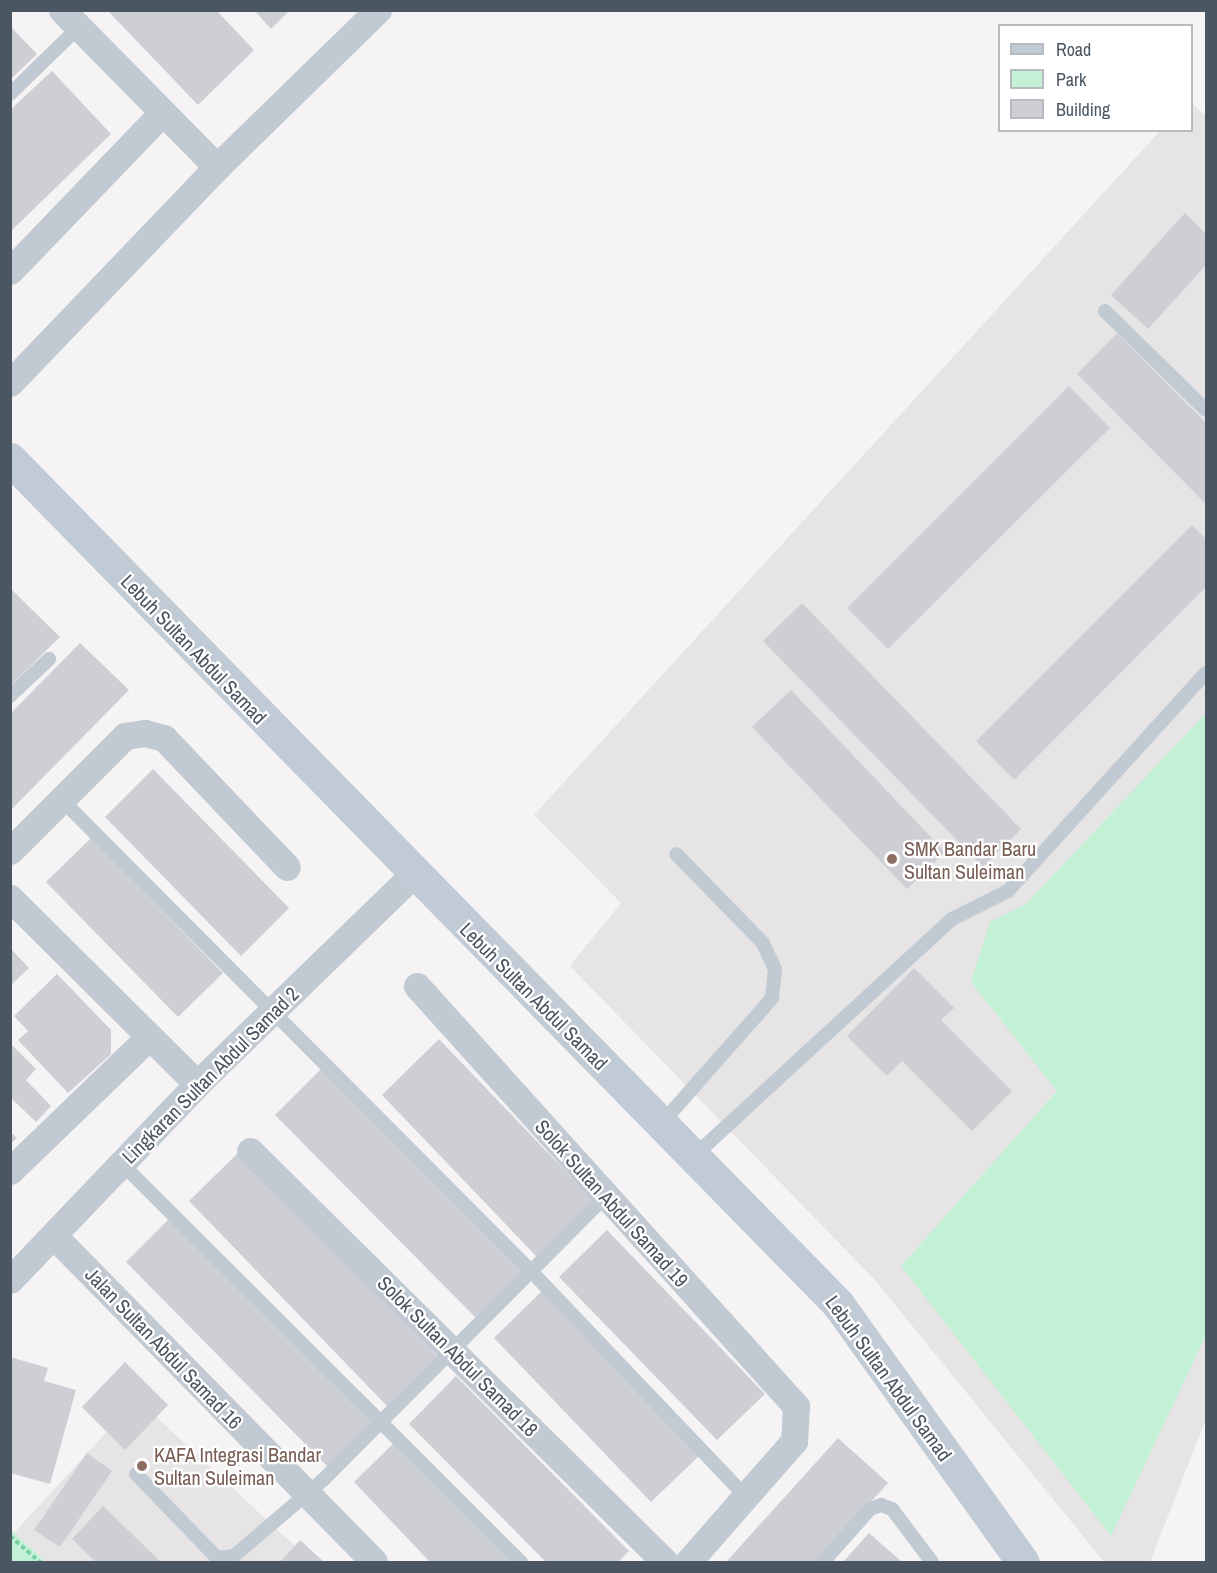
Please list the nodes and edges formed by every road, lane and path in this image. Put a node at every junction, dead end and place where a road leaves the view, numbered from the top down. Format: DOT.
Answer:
graph roads {
  1 [pos="378,10"];
  2 [pos="71,19"];
  3 [pos="10,94"];
  4 [pos="161,114"];
  5 [pos="217,167"];
  6 [pos="10,271"];
  7 [pos="1105,311"];
  8 [pos="10,383"];
  9 [pos="1206,410"];
  10 [pos="10,459"];
  11 [pos="49,659"];
  12 [pos="1206,673"];
  13 [pos="10,696"];
  14 [pos="61,799"];
  15 [pos="10,850"];
  16 [pos="676,854"];
  17 [pos="287,867"];
  18 [pos="413,874"];
  19 [pos="10,898"];
  20 [pos="417,986"];
  21 [pos="270,1013"];
  22 [pos="149,1037"];
  23 [pos="197,1084"];
  24 [pos="661,1124"];
  25 [pos="250,1150"];
  26 [pos="693,1157"];
  27 [pos="122,1164"];
  28 [pos="10,1171"];
  29 [pos="606,1196"];
  30 [pos="55,1237"];
  31 [pos="530,1270"];
  32 [pos="10,1281"];
  33 [pos="450,1349"];
  34 [pos="381,1421"];
  35 [pos="136,1474"];
  36 [pos="307,1494"];
  37 [pos="745,1496"];
  38 [pos="10,1536"];
  39 [pos="40,1563"];
  40 [pos="374,1563"];
  41 [pos="521,1563"];
  42 [pos="665,1563"];
  43 [pos="688,1563"];
  44 [pos="823,1563"];
  45 [pos="932,1563"];
  46 [pos="1023,1563"];
  1 -- 5 [label="street"];
  2 -- 3 [label="lane"];
  2 -- 4 [label="street"];
  4 -- 5 [label="street"];
  4 -- 6 [label="street"];
  5 -- 8 [label="street"];
  7 -- 9 [label="lane"];
  10 -- 18 [label="street, Lebuh Sultan Abdul Samad"];
  11 -- 13 [label="lane"];
  12 -- 26 [label="lane"];
  14 -- 15 [label="street"];
  14 -- 17 [label="street"];
  14 -- 21 [label="lane"];
  16 -- 24 [label="lane"];
  18 -- 21 [label="street, Lingkaran Sultan Abdul Samad 2"];
  18 -- 24 [label="street, Lebuh Sultan Abdul Samad"];
  19 -- 22 [label="street"];
  20 -- 29 [label="street, Solok Sultan Abdul Samad 19"];
  21 -- 23 [label="street, Lingkaran Sultan Abdul Samad 2"];
  21 -- 31 [label="lane"];
  22 -- 23 [label="street"];
  22 -- 28 [label="street"];
  23 -- 27 [label="street, Lingkaran Sultan Abdul Samad 2"];
  24 -- 26 [label="street, Lebuh Sultan Abdul Samad"];
  25 -- 33 [label="street, Solok Sultan Abdul Samad 18"];
  26 -- 46 [label="street, Lebuh Sultan Abdul Samad"];
  27 -- 30 [label="street, Lingkaran Sultan Abdul Samad 2"];
  27 -- 34 [label="lane"];
  29 -- 31 [label="lane"];
  29 -- 37 [label="street, Solok Sultan Abdul Samad 19"];
  30 -- 32 [label="street, Lingkaran Sultan Abdul Samad 2"];
  30 -- 36 [label="street, Jalan Sultan Abdul Samad 16"];
  31 -- 33 [label="lane"];
  31 -- 37 [label="lane"];
  33 -- 34 [label="lane"];
  33 -- 42 [label="street, Solok Sultan Abdul Samad 18"];
  34 -- 36 [label="lane"];
  34 -- 41 [label="lane"];
  35 -- 36 [label="lane"];
  36 -- 40 [label="street, Jalan Sultan Abdul Samad 16"];
  37 -- 43 [label="street"];
  38 -- 39 [label="path"];
  44 -- 45 [label="lane"];
}
